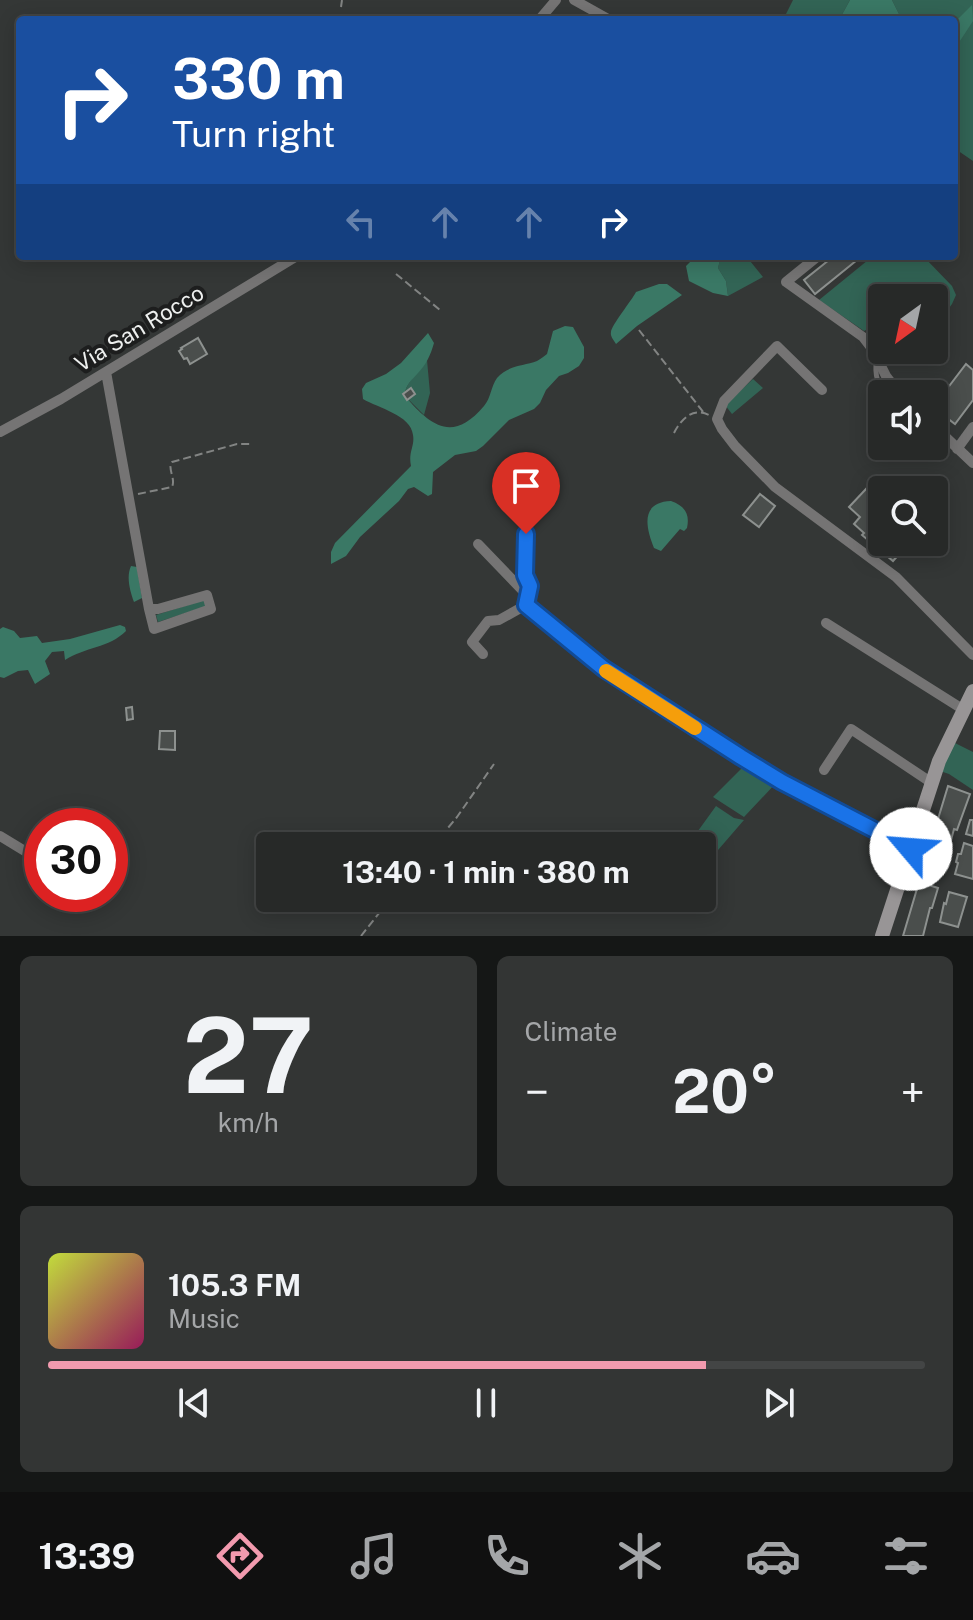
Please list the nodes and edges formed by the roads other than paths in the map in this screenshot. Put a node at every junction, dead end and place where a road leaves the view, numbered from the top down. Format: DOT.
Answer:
graph roads {
  1 [pos="556,0"];
  2 [pos="574,0"];
  3 [pos="542,16"];
  4 [pos="603,16"];
  5 [pos="290,260"];
  6 [pos="813,260"];
  7 [pos="106,372"];
  8 [pos="889,380"];
  9 [pos="822,390"];
  10 [pos="973,427"];
  11 [pos="0,432"];
  12 [pos="948,440"];
  13 [pos="957,449"];
  14 [pos="973,463"];
  15 [pos="526,534"];
  16 [pos="478,544"];
  17 [pos="527,600"];
  18 [pos="149,609"];
  19 [pos="826,623"];
  20 [pos="483,654"];
  21 [pos="973,655"];
  22 [pos="973,691"];
  23 [pos="964,710"];
  24 [pos="824,770"];
  25 [pos="932,783"];
  26 [pos="0,836"];
  27 [pos="911,849"];
  28 [pos="24,851"];
  29 [pos="882,936"];
  1 -- 3 [label="street"];
  2 -- 4 [label="street"];
  5 -- 7 [label="street, Via San Rocco"];
  6 -- 8 [label="street"];
  7 -- 11 [label="street, Via San Rocco"];
  7 -- 18 [label="street"];
  9 -- 21 [label="street"];
  10 -- 13 [label="street"];
  12 -- 13 [label="street"];
  13 -- 14 [label="street"];
  15 -- 17 [label="street"];
  16 -- 17 [label="street"];
  17 -- 20 [label="street"];
  17 -- 27 [label="street"];
  18 -- 18 [label="street"];
  19 -- 23 [label="street"];
  22 -- 23 [label="main road"];
  23 -- 25 [label="main road"];
  24 -- 25 [label="street"];
  25 -- 27 [label="main road"];
  26 -- 28 [label="street"];
  27 -- 29 [label="main road"];
}
